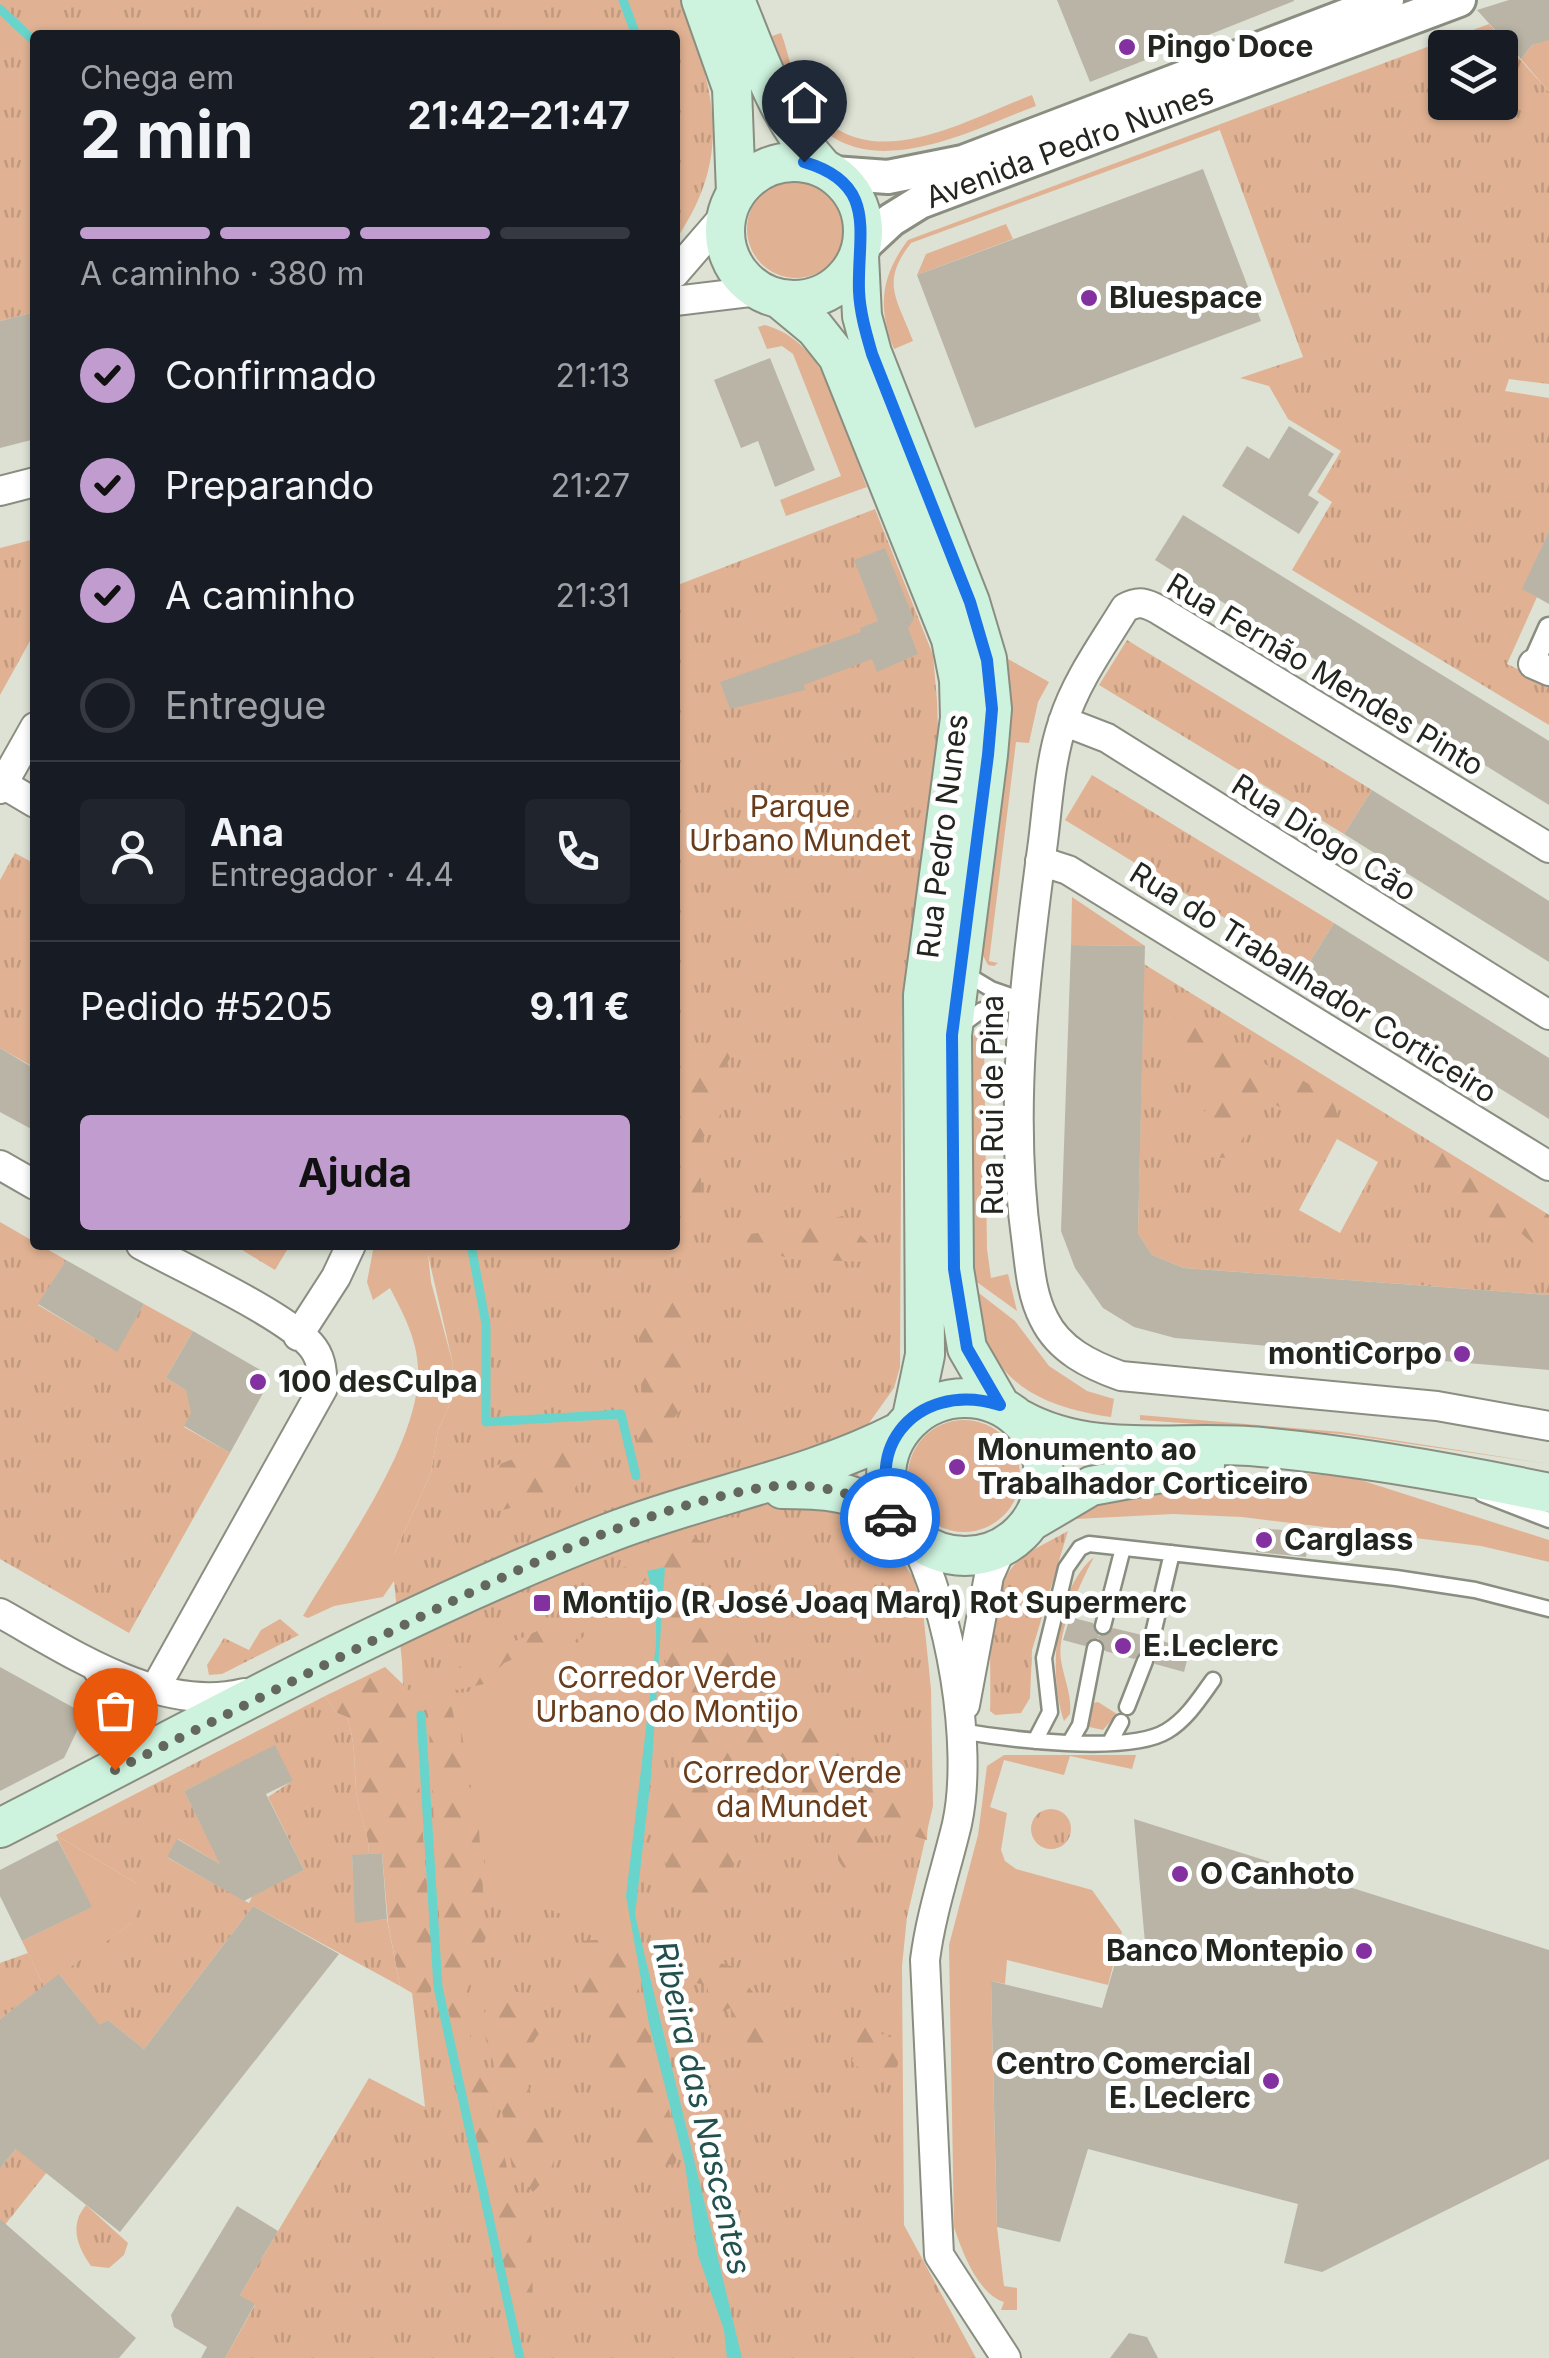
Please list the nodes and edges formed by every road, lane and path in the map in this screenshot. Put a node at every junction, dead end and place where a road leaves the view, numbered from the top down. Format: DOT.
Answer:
graph roads {
  1 [pos="702,0"];
  2 [pos="735,0"];
  3 [pos="1387,0"];
  4 [pos="1459,0"];
  5 [pos="828,170"];
  6 [pos="731,203"];
  7 [pos="860,252"];
  8 [pos="680,267"];
  9 [pos="769,295"];
  10 [pos="680,301"];
  11 [pos="30,483"];
  12 [pos="0,491"];
  13 [pos="1549,628"];
  14 [pos="1541,667"];
  15 [pos="1063,720"];
  16 [pos="30,736"];
  17 [pos="1,786"];
  18 [pos="30,800"];
  19 [pos="1549,848"];
  20 [pos="1040,861"];
  21 [pos="959,965"];
  22 [pos="1025,1001"];
  23 [pos="1549,1016"];
  24 [pos="952,1035"];
  25 [pos="0,1166"];
  26 [pos="1549,1166"];
  27 [pos="30,1182"];
  28 [pos="150,1250"];
  29 [pos="349,1250"];
  30 [pos="298,1336"];
  31 [pos="1010,1412"];
  32 [pos="905,1425"];
  33 [pos="1549,1426"];
  34 [pos="1362,1461"];
  35 [pos="1443,1471"];
  36 [pos="758,1488"];
  37 [pos="1549,1493"];
  38 [pos="1549,1520"];
  39 [pos="909,1535"];
  40 [pos="1016,1535"];
  41 [pos="1123,1548"];
  42 [pos="1172,1553"];
  43 [pos="1549,1609"];
  44 [pos="0,1613"];
  45 [pos="1103,1626"];
  46 [pos="1152,1638"];
  47 [pos="1095,1648"];
  48 [pos="1145,1662"];
  49 [pos="95,1666"];
  50 [pos="1213,1680"];
  51 [pos="291,1682"];
  52 [pos="156,1686"];
  53 [pos="1127,1707"];
  54 [pos="1120,1722"];
  55 [pos="960,1732"];
  56 [pos="1035,1741"];
  57 [pos="1070,1742"];
  58 [pos="1110,1742"];
  59 [pos="115,1770"];
  60 [pos="0,1828"];
  61 [pos="1006,2358"];
  1 -- 6 [label="main road, Rua Pedro Nunes"];
  2 -- 5 [label="main road, Rua Pedro Nunes"];
  3 -- 5 [label="street, Avenida Pedro Nunes"];
  4 -- 7 [label="street, Avenida Pedro Nunes"];
  5 -- 6 [label="main road"];
  5 -- 7 [label="main road, Rua Pedro Nunes"];
  6 -- 8 [label="street"];
  6 -- 9 [label="main road, Rua Pedro Nunes"];
  7 -- 9 [label="main road"];
  7 -- 21 [label="main road, Rua Pedro Nunes"];
  9 -- 10 [label="street"];
  9 -- 32 [label="main road, Rua Pedro Nunes"];
  11 -- 12 [label="street"];
  13 -- 14 [label="street"];
  15 -- 19 [label="street, Rua Fernão Mendes Pinto"];
  15 -- 20 [label="street, Rua Rui de Pina"];
  15 -- 23 [label="street, Rua Diogo Cão"];
  16 -- 17 [label="street"];
  17 -- 18 [label="street"];
  20 -- 22 [label="street, Rua Rui de Pina"];
  20 -- 26 [label="street, Rua do Trabalhador Corticeiro"];
  21 -- 22 [label="lane"];
  21 -- 24 [label="main road, Rua Pedro Nunes"];
  22 -- 24 [label="lane"];
  22 -- 33 [label="street, Rua Rui de Pina"];
  24 -- 31 [label="main road, Rua Pedro Nunes"];
  25 -- 27 [label="street"];
  28 -- 30 [label="street"];
  29 -- 30 [label="street"];
  30 -- 52 [label="street"];
  31 -- 32 [label="main road"];
  31 -- 34 [label="main road"];
  31 -- 40 [label="main road"];
  32 -- 36 [label="main road"];
  32 -- 39 [label="main road"];
  34 -- 35 [label="main road"];
  34 -- 40 [label="main road"];
  35 -- 37 [label="main road"];
  35 -- 38 [label="lane"];
  36 -- 39 [label="main road"];
  36 -- 51 [label="main road"];
  39 -- 40 [label="main road"];
  39 -- 55 [label="street"];
  40 -- 55 [label="street"];
  41 -- 42 [label="lane"];
  41 -- 45 [label="lane"];
  41 -- 56 [label="lane"];
  42 -- 43 [label="lane"];
  42 -- 46 [label="lane"];
  44 -- 49 [label="street"];
  47 -- 57 [label="lane"];
  48 -- 53 [label="lane"];
  49 -- 52 [label="street"];
  49 -- 59 [label="street"];
  50 -- 58 [label="lane"];
  51 -- 52 [label="street"];
  51 -- 59 [label="main road"];
  54 -- 58 [label="lane"];
  55 -- 56 [label="lane"];
  55 -- 61 [label="street"];
  56 -- 57 [label="lane"];
  57 -- 58 [label="lane"];
  59 -- 60 [label="main road"];
}
